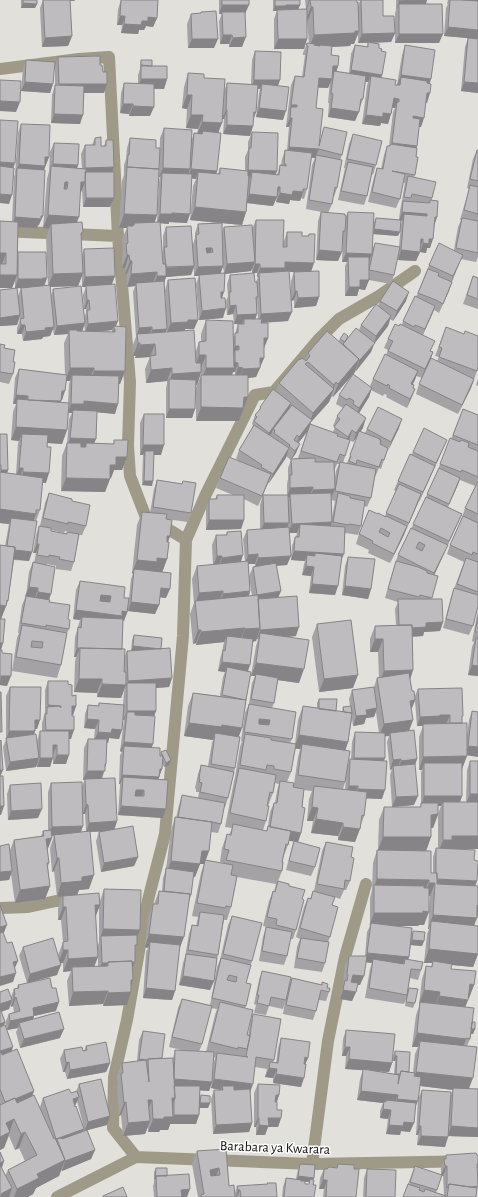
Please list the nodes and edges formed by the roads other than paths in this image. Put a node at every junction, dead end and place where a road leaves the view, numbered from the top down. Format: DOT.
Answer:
graph roads {
  1 [pos="0,69"];
  2 [pos="0,231"];
  3 [pos="118,236"];
  4 [pos="415,271"];
  5 [pos="186,540"];
  6 [pos="366,884"];
  7 [pos="86,899"];
  8 [pos="0,908"];
  9 [pos="136,1157"];
  10 [pos="478,1161"];
  11 [pos="312,1164"];
  12 [pos="57,1197"];
  1 -- 3 [label="street"];
  2 -- 3 [label="street"];
  3 -- 5 [label="street"];
  4 -- 5 [label="street"];
  5 -- 9 [label="street"];
  6 -- 11 [label="street"];
  7 -- 8 [label="street"];
  9 -- 11 [label="street, Barabara ya Kwarara"];
  9 -- 12 [label="street, Barabara ya Kwarara"];
  10 -- 11 [label="street, Barabara ya Kwarara"];
}
